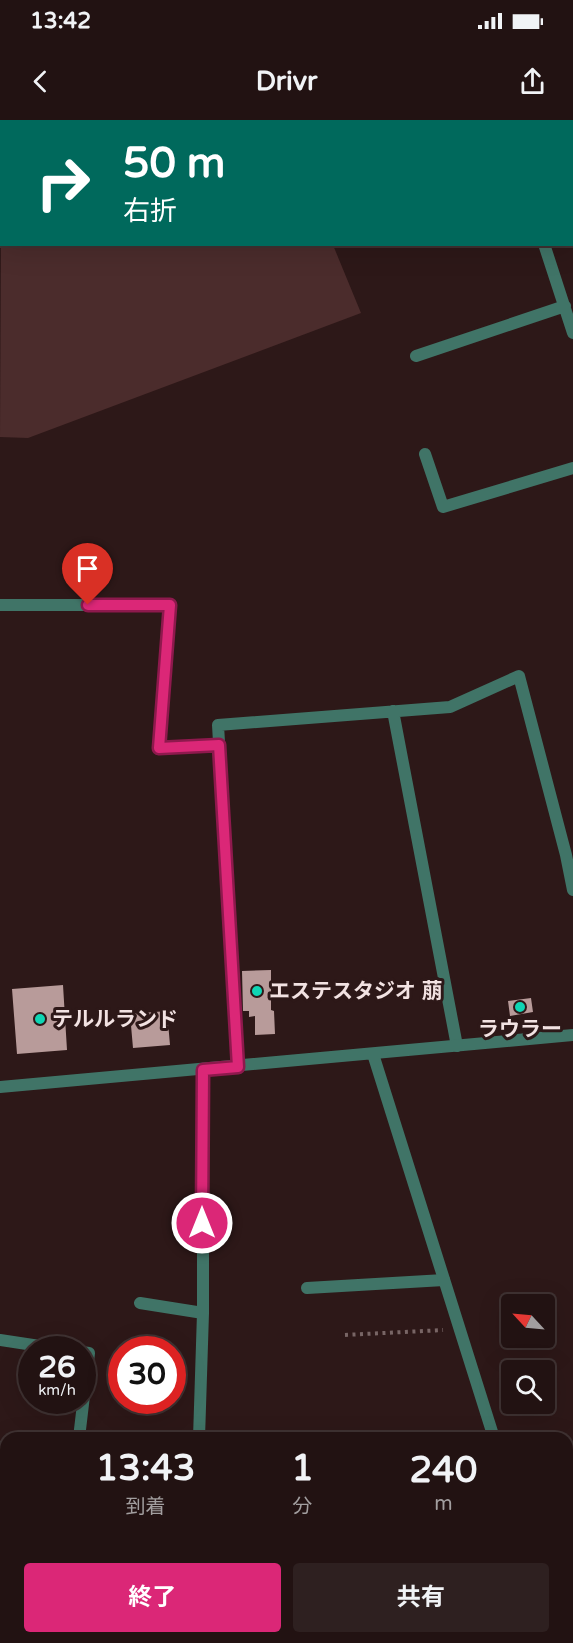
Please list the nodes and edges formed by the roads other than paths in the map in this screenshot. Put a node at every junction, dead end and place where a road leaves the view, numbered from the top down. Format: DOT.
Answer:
graph roads {
  1 [pos="545,246"];
  2 [pos="565,306"];
  3 [pos="573,333"];
  4 [pos="416,356"];
  5 [pos="425,454"];
  6 [pos="573,468"];
  7 [pos="0,605"];
  8 [pos="393,711"];
  9 [pos="219,745"];
  10 [pos="573,890"];
  11 [pos="573,1035"];
  12 [pos="457,1046"];
  13 [pos="373,1054"];
  14 [pos="238,1067"];
  15 [pos="203,1070"];
  16 [pos="0,1087"];
  17 [pos="444,1280"];
  18 [pos="307,1288"];
  19 [pos="140,1303"];
  20 [pos="202,1313"];
  21 [pos="0,1340"];
  22 [pos="18,1343"];
  23 [pos="82,1414"];
  24 [pos="80,1432"];
  25 [pos="198,1432"];
  26 [pos="492,1432"];
  1 -- 2 [label="street"];
  2 -- 3 [label="street"];
  2 -- 4 [label="street"];
  5 -- 6 [label="street"];
  7 -- 9 [label="street"];
  8 -- 9 [label="street"];
  8 -- 10 [label="street"];
  8 -- 12 [label="street"];
  9 -- 14 [label="street"];
  11 -- 12 [label="street"];
  12 -- 13 [label="street"];
  13 -- 14 [label="street"];
  13 -- 17 [label="street"];
  14 -- 15 [label="street"];
  15 -- 16 [label="street"];
  15 -- 20 [label="street"];
  17 -- 18 [label="street"];
  17 -- 26 [label="street"];
  19 -- 20 [label="street"];
  20 -- 25 [label="street"];
  21 -- 22 [label="street"];
  23 -- 24 [label="street"];
}
